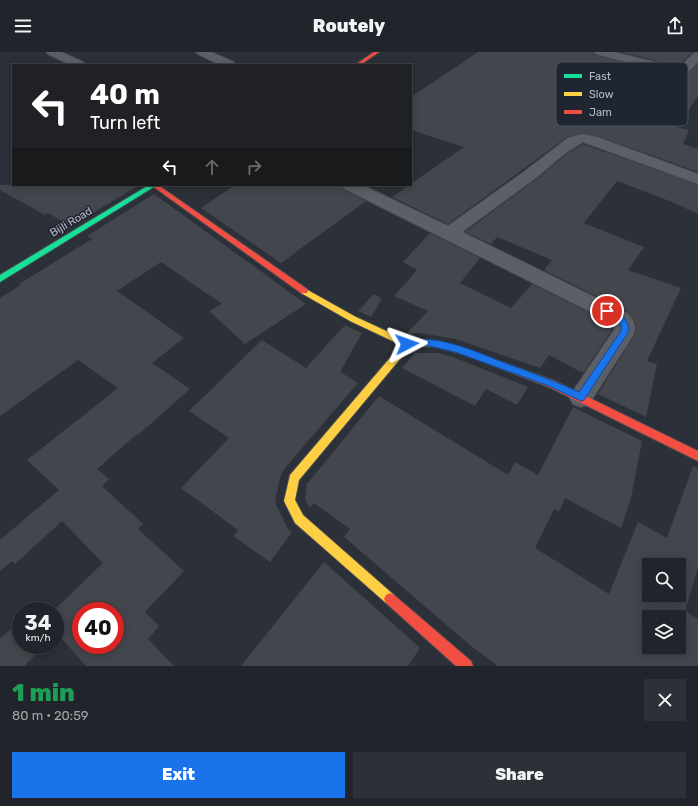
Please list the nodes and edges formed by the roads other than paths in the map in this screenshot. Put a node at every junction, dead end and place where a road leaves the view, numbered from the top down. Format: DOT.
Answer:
graph roads {
  1 [pos="52,52"];
  2 [pos="202,52"];
  3 [pos="377,52"];
  4 [pos="600,52"];
  5 [pos="698,55"];
  6 [pos="639,62"];
  7 [pos="77,64"];
  8 [pos="228,64"];
  9 [pos="359,64"];
  10 [pos="688,65"];
  11 [pos="698,179"];
  12 [pos="152,186"];
  13 [pos="155,186"];
  14 [pos="351,186"];
  15 [pos="449,233"];
  16 [pos="0,279"];
  17 [pos="407,344"];
  18 [pos="581,397"];
  19 [pos="698,456"];
  20 [pos="466,666"];
  1 -- 7 [label="street"];
  2 -- 8 [label="street"];
  3 -- 9 [label="street"];
  4 -- 6 [label="street"];
  5 -- 10 [label="street"];
  11 -- 15 [label="street"];
  12 -- 16 [label="street, Bijli Road"];
  13 -- 17 [label="street"];
  14 -- 15 [label="street"];
  15 -- 18 [label="street"];
  17 -- 18 [label="street"];
  17 -- 20 [label="street"];
  18 -- 19 [label="street"];
}
